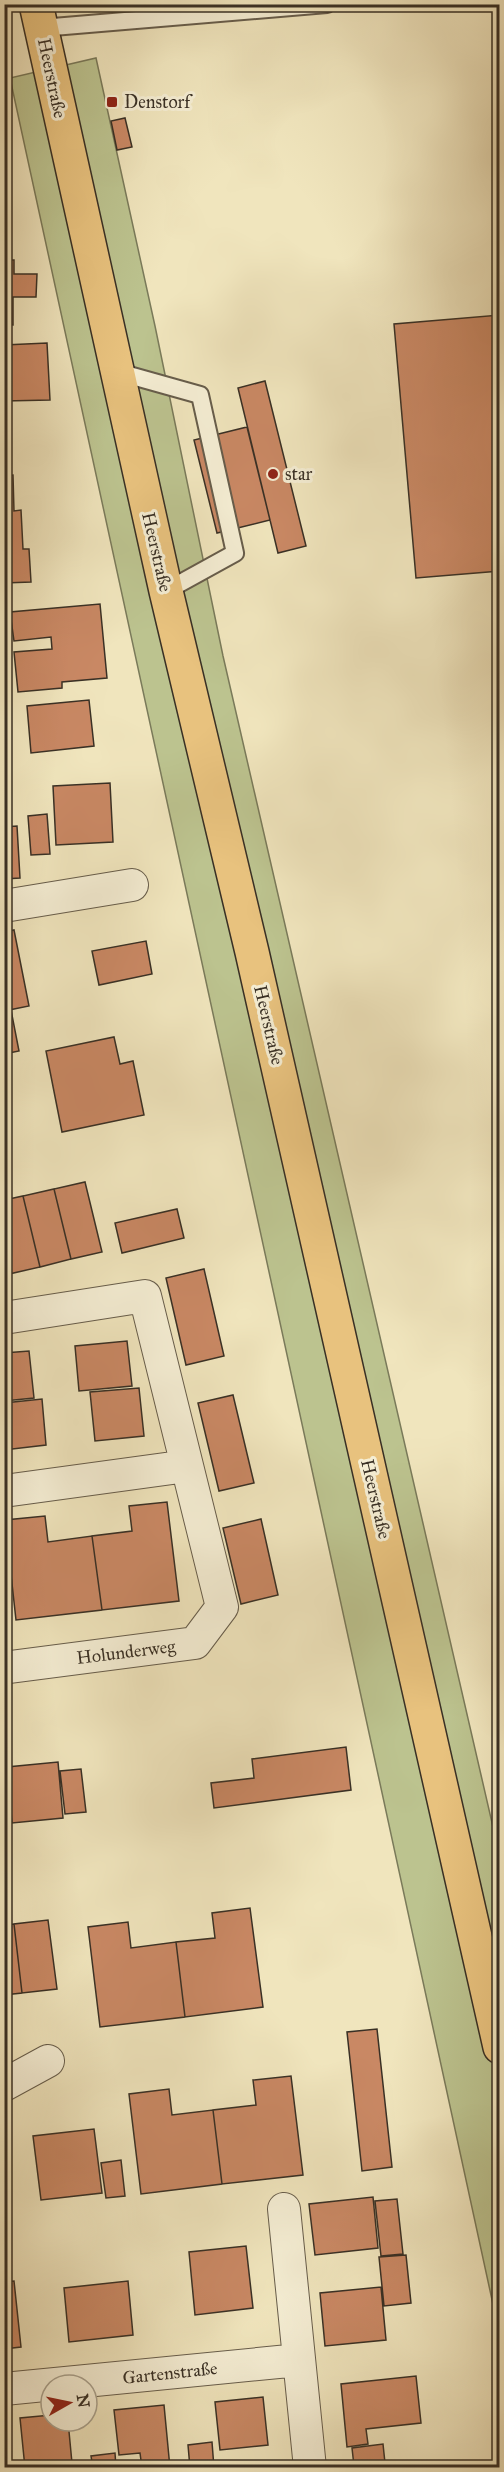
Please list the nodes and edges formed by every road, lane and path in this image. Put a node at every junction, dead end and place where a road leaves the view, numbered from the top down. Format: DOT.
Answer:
graph roads {
  1 [pos="327,4"];
  2 [pos="39,16"];
  3 [pos="118,372"];
  4 [pos="166,591"];
  5 [pos="132,885"];
  6 [pos="4,906"];
  7 [pos="4,1318"];
  8 [pos="187,1466"];
  9 [pos="4,1491"];
  10 [pos="11,1669"];
  11 [pos="500,2047"];
  12 [pos="48,2061"];
  13 [pos="4,2085"];
  14 [pos="284,2209"];
  15 [pos="300,2360"];
  16 [pos="4,2389"];
  17 [pos="310,2468"];
  1 -- 2 [label="lane"];
  2 -- 3 [label="main road, Heerstraße"];
  3 -- 4 [label="main road, Heerstraße"];
  3 -- 4 [label="lane"];
  4 -- 11 [label="main road, Heerstraße"];
  5 -- 6 [label="street"];
  7 -- 8 [label="street, Holunderweg"];
  8 -- 9 [label="street"];
  8 -- 10 [label="street, Holunderweg"];
  12 -- 13 [label="street"];
  14 -- 15 [label="street"];
  15 -- 16 [label="street, Gartenstraße"];
  15 -- 17 [label="street"];
}
